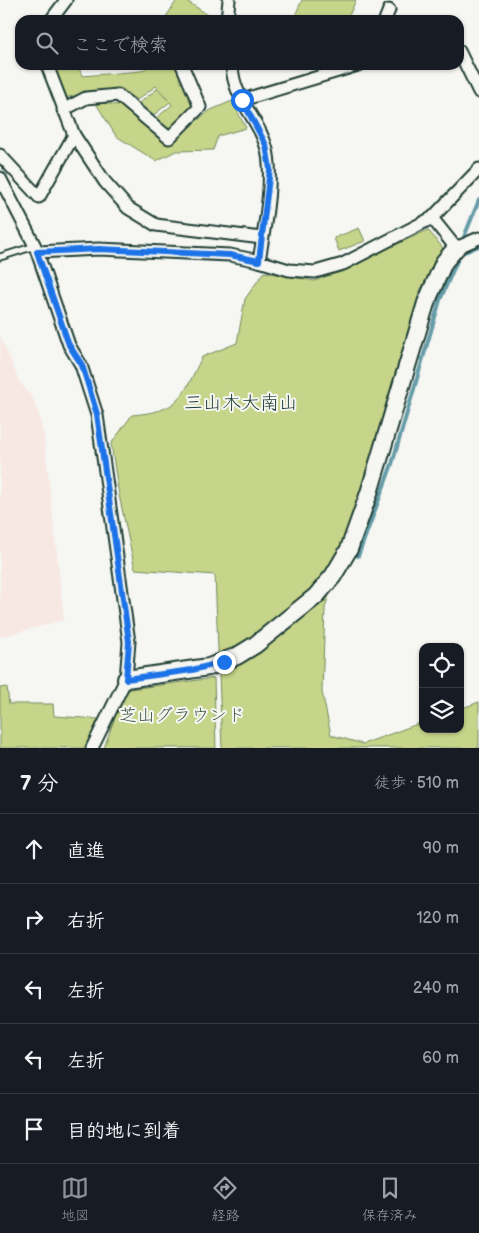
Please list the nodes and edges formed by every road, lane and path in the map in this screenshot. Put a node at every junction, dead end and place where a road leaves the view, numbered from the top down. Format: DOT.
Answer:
graph roads {
  1 [pos="66,0"];
  2 [pos="229,0"];
  3 [pos="55,15"];
  4 [pos="228,15"];
  5 [pos="464,61"];
  6 [pos="49,70"];
  7 [pos="184,70"];
  8 [pos="232,70"];
  9 [pos="341,70"];
  10 [pos="479,92"];
  11 [pos="242,100"];
  12 [pos="63,110"];
  13 [pos="74,135"];
  14 [pos="0,155"];
  15 [pos="479,169"];
  16 [pos="0,178"];
  17 [pos="432,218"];
  18 [pos="262,238"];
  19 [pos="479,238"];
  20 [pos="456,248"];
  21 [pos="36,249"];
  22 [pos="0,257"];
  23 [pos="259,261"];
  24 [pos="126,679"];
  25 [pos="92,748"];
  1 -- 3 [label="street"];
  2 -- 4 [label="street"];
  5 -- 10 [label="street"];
  6 -- 12 [label="street"];
  7 -- 12 [label="street"];
  8 -- 11 [label="street"];
  9 -- 11 [label="street"];
  11 -- 18 [label="street"];
  12 -- 13 [label="street"];
  13 -- 14 [label="street"];
  13 -- 18 [label="street"];
  15 -- 17 [label="street"];
  16 -- 21 [label="street"];
  17 -- 20 [label="street"];
  17 -- 23 [label="street"];
  18 -- 23 [label="street"];
  19 -- 20 [label="street"];
  20 -- 24 [label="street"];
  21 -- 22 [label="lane"];
  21 -- 23 [label="street"];
  21 -- 24 [label="street"];
  24 -- 25 [label="street"];
}
